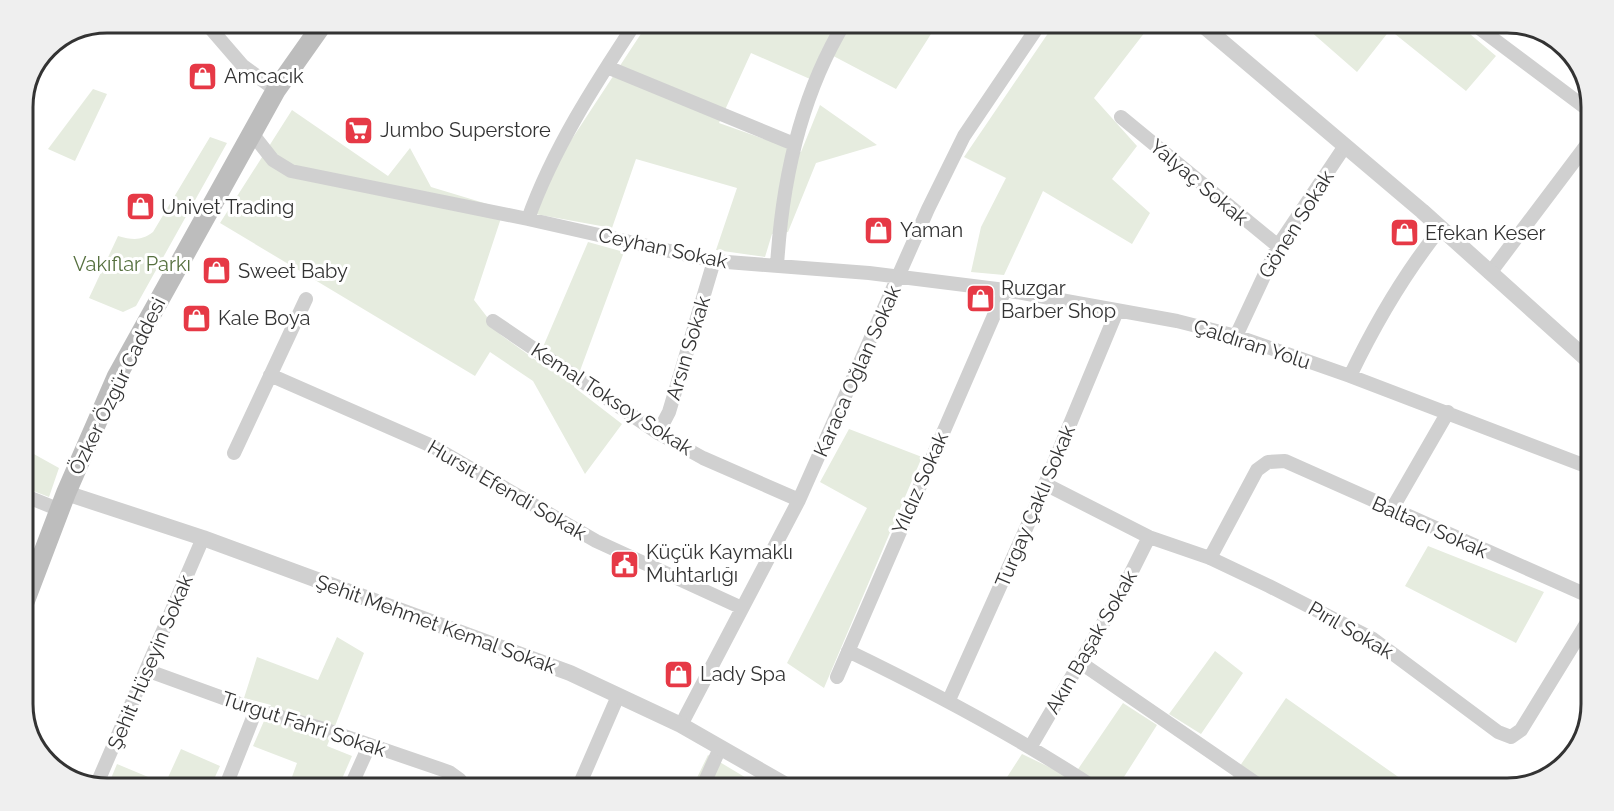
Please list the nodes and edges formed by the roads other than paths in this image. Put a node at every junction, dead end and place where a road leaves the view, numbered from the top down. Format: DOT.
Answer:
graph roads {
  1 [pos="214,33"];
  2 [pos="316,33"];
  3 [pos="629,33"];
  4 [pos="839,33"];
  5 [pos="1034,33"];
  6 [pos="1213,33"];
  7 [pos="1487,33"];
  8 [pos="607,67"];
  9 [pos="276,90"];
  10 [pos="1581,104"];
  11 [pos="1121,117"];
  12 [pos="251,132"];
  13 [pos="794,144"];
  14 [pos="1345,146"];
  15 [pos="1581,152"];
  16 [pos="528,219"];
  17 [pos="1440,229"];
  18 [pos="1278,246"];
  19 [pos="714,261"];
  20 [pos="777,266"];
  21 [pos="1490,273"];
  22 [pos="898,278"];
  23 [pos="1005,290"];
  24 [pos="306,299"];
  25 [pos="1118,311"];
  26 [pos="494,321"];
  27 [pos="1236,336"];
  28 [pos="1581,354"];
  29 [pos="270,375"];
  30 [pos="1350,376"];
  31 [pos="1448,412"];
  32 [pos="658,433"];
  33 [pos="234,453"];
  34 [pos="1581,464"];
  35 [pos="1045,484"];
  36 [pos="33,496"];
  37 [pos="799,500"];
  38 [pos="63,501"];
  39 [pos="1392,509"];
  40 [pos="1149,537"];
  41 [pos="203,538"];
  42 [pos="1210,558"];
  43 [pos="33,580"];
  44 [pos="1581,592"];
  45 [pos="741,608"];
  46 [pos="1581,634"];
  47 [pos="848,651"];
  48 [pos="1081,663"];
  49 [pos="146,670"];
  50 [pos="837,677"];
  51 [pos="618,696"];
  52 [pos="949,700"];
  53 [pos="256,710"];
  54 [pos="681,725"];
  55 [pos="369,746"];
  56 [pos="1031,746"];
  57 [pos="720,748"];
  58 [pos="100,777"];
  59 [pos="229,778"];
  60 [pos="355,778"];
  61 [pos="454,778"];
  62 [pos="583,778"];
  63 [pos="707,778"];
  64 [pos="772,778"];
  65 [pos="1079,778"];
  66 [pos="1247,778"];
  1 -- 9 [label="street"];
  2 -- 9 [label="main road, Özker Özgür Caddesi"];
  3 -- 8 [label="street"];
  4 -- 13 [label="street"];
  5 -- 22 [label="street, Karaca Oğlan Sokak"];
  6 -- 14 [label="street"];
  7 -- 10 [label="street"];
  8 -- 13 [label="street"];
  8 -- 16 [label="street"];
  9 -- 12 [label="main road, Özker Özgür Caddesi"];
  11 -- 18 [label="street, Yalyaç Sokak"];
  12 -- 16 [label="street, Ceyhan Sokak"];
  12 -- 38 [label="main road, Özker Özgür Caddesi"];
  13 -- 20 [label="street"];
  14 -- 17 [label="street"];
  14 -- 18 [label="street, Gönen Sokak"];
  15 -- 21 [label="street"];
  16 -- 19 [label="street, Ceyhan Sokak"];
  17 -- 21 [label="street"];
  17 -- 30 [label="street"];
  18 -- 27 [label="street, Gönen Sokak"];
  19 -- 20 [label="street, Ceyhan Sokak"];
  19 -- 32 [label="street, Arsın Sokak"];
  20 -- 22 [label="street, Ceyhan Sokak"];
  21 -- 28 [label="street"];
  22 -- 23 [label="street, Çaldıran Yolu"];
  22 -- 37 [label="street, Karaca Oğlan Sokak"];
  23 -- 25 [label="street, Çaldıran Yolu"];
  23 -- 47 [label="street, Yıldız Sokak"];
  24 -- 29 [label="street"];
  25 -- 27 [label="street, Çaldıran Yolu"];
  25 -- 35 [label="street, Turgay Çaklı Sokak"];
  26 -- 32 [label="street, Kemal Toksoy Sokak"];
  27 -- 30 [label="street, Çaldıran Yolu"];
  29 -- 33 [label="street"];
  29 -- 45 [label="street, Hursıt Efendi Sokak"];
  30 -- 31 [label="street, Çaldıran Yolu"];
  31 -- 34 [label="street, Çaldıran Yolu"];
  31 -- 39 [label="street"];
  32 -- 37 [label="street, Kemal Toksoy Sokak"];
  35 -- 40 [label="street, Pırıl Sokak"];
  35 -- 52 [label="street, Turgay Çaklı Sokak"];
  36 -- 38 [label="street"];
  37 -- 45 [label="street, Karaca Oğlan Sokak"];
  38 -- 41 [label="street, Şehit Mehmet Kemal Sokak"];
  38 -- 43 [label="main road, Özker Özgür Caddesi"];
  39 -- 42 [label="street, Baltacı Sokak"];
  39 -- 44 [label="street, Baltacı Sokak"];
  40 -- 42 [label="street, Pırıl Sokak"];
  40 -- 48 [label="street, Akın Başak Sokak"];
  41 -- 49 [label="street, Şehit Hüseyin Sokak"];
  41 -- 51 [label="street, Şehit Mehmet Kemal Sokak"];
  42 -- 46 [label="street, Pırıl Sokak"];
  45 -- 54 [label="street, Karaca Oğlan Sokak"];
  47 -- 50 [label="street, Yıldız Sokak"];
  47 -- 52 [label="street"];
  48 -- 56 [label="street, Akın Başak Sokak"];
  48 -- 66 [label="street"];
  49 -- 53 [label="street, Turgut Fahri Sokak"];
  49 -- 58 [label="street, Şehit Hüseyin Sokak"];
  51 -- 54 [label="street, Şehit Mehmet Kemal Sokak"];
  51 -- 62 [label="street"];
  52 -- 56 [label="street"];
  53 -- 55 [label="street, Turgut Fahri Sokak"];
  53 -- 59 [label="street"];
  54 -- 57 [label="street, Şehit Mehmet Kemal Sokak"];
  55 -- 60 [label="street"];
  55 -- 61 [label="street, Turgut Fahri Sokak"];
  56 -- 65 [label="street"];
  57 -- 63 [label="street"];
  57 -- 64 [label="street, Şehit Mehmet Kemal Sokak"];
}
